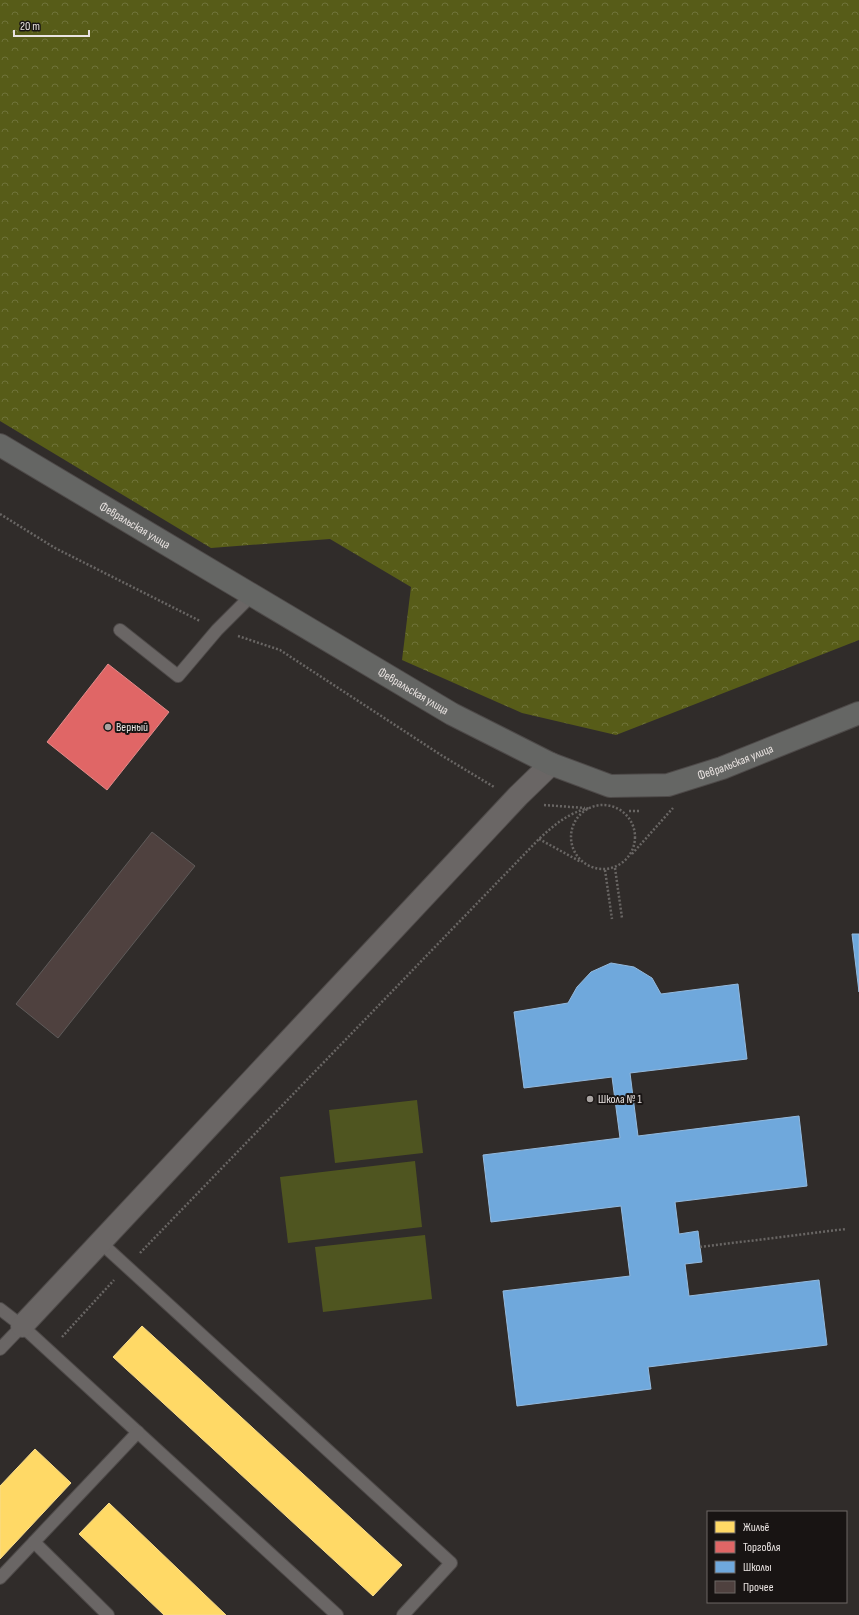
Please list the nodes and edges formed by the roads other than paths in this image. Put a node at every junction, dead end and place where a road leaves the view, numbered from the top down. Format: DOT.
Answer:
graph roads {
  1 [pos="0,445"];
  2 [pos="252,595"];
  3 [pos="120,630"];
  4 [pos="859,713"];
  5 [pos="551,764"];
  6 [pos="100,1242"];
  7 [pos="0,1309"];
  8 [pos="22,1326"];
  9 [pos="0,1349"];
  10 [pos="138,1432"];
  11 [pos="34,1542"];
  12 [pos="0,1578"];
  13 [pos="108,1615"];
  14 [pos="337,1615"];
  15 [pos="403,1615"];
  1 -- 2 [label="main road, Февральская улица"];
  2 -- 3 [label="lane"];
  2 -- 5 [label="main road, Февральская улица"];
  4 -- 5 [label="main road, Февральская улица"];
  5 -- 6 [label="street"];
  6 -- 8 [label="street"];
  6 -- 15 [label="lane"];
  7 -- 8 [label="lane"];
  8 -- 9 [label="lane"];
  8 -- 10 [label="lane"];
  10 -- 11 [label="lane"];
  10 -- 14 [label="lane"];
  11 -- 12 [label="lane"];
  11 -- 13 [label="lane"];
}
